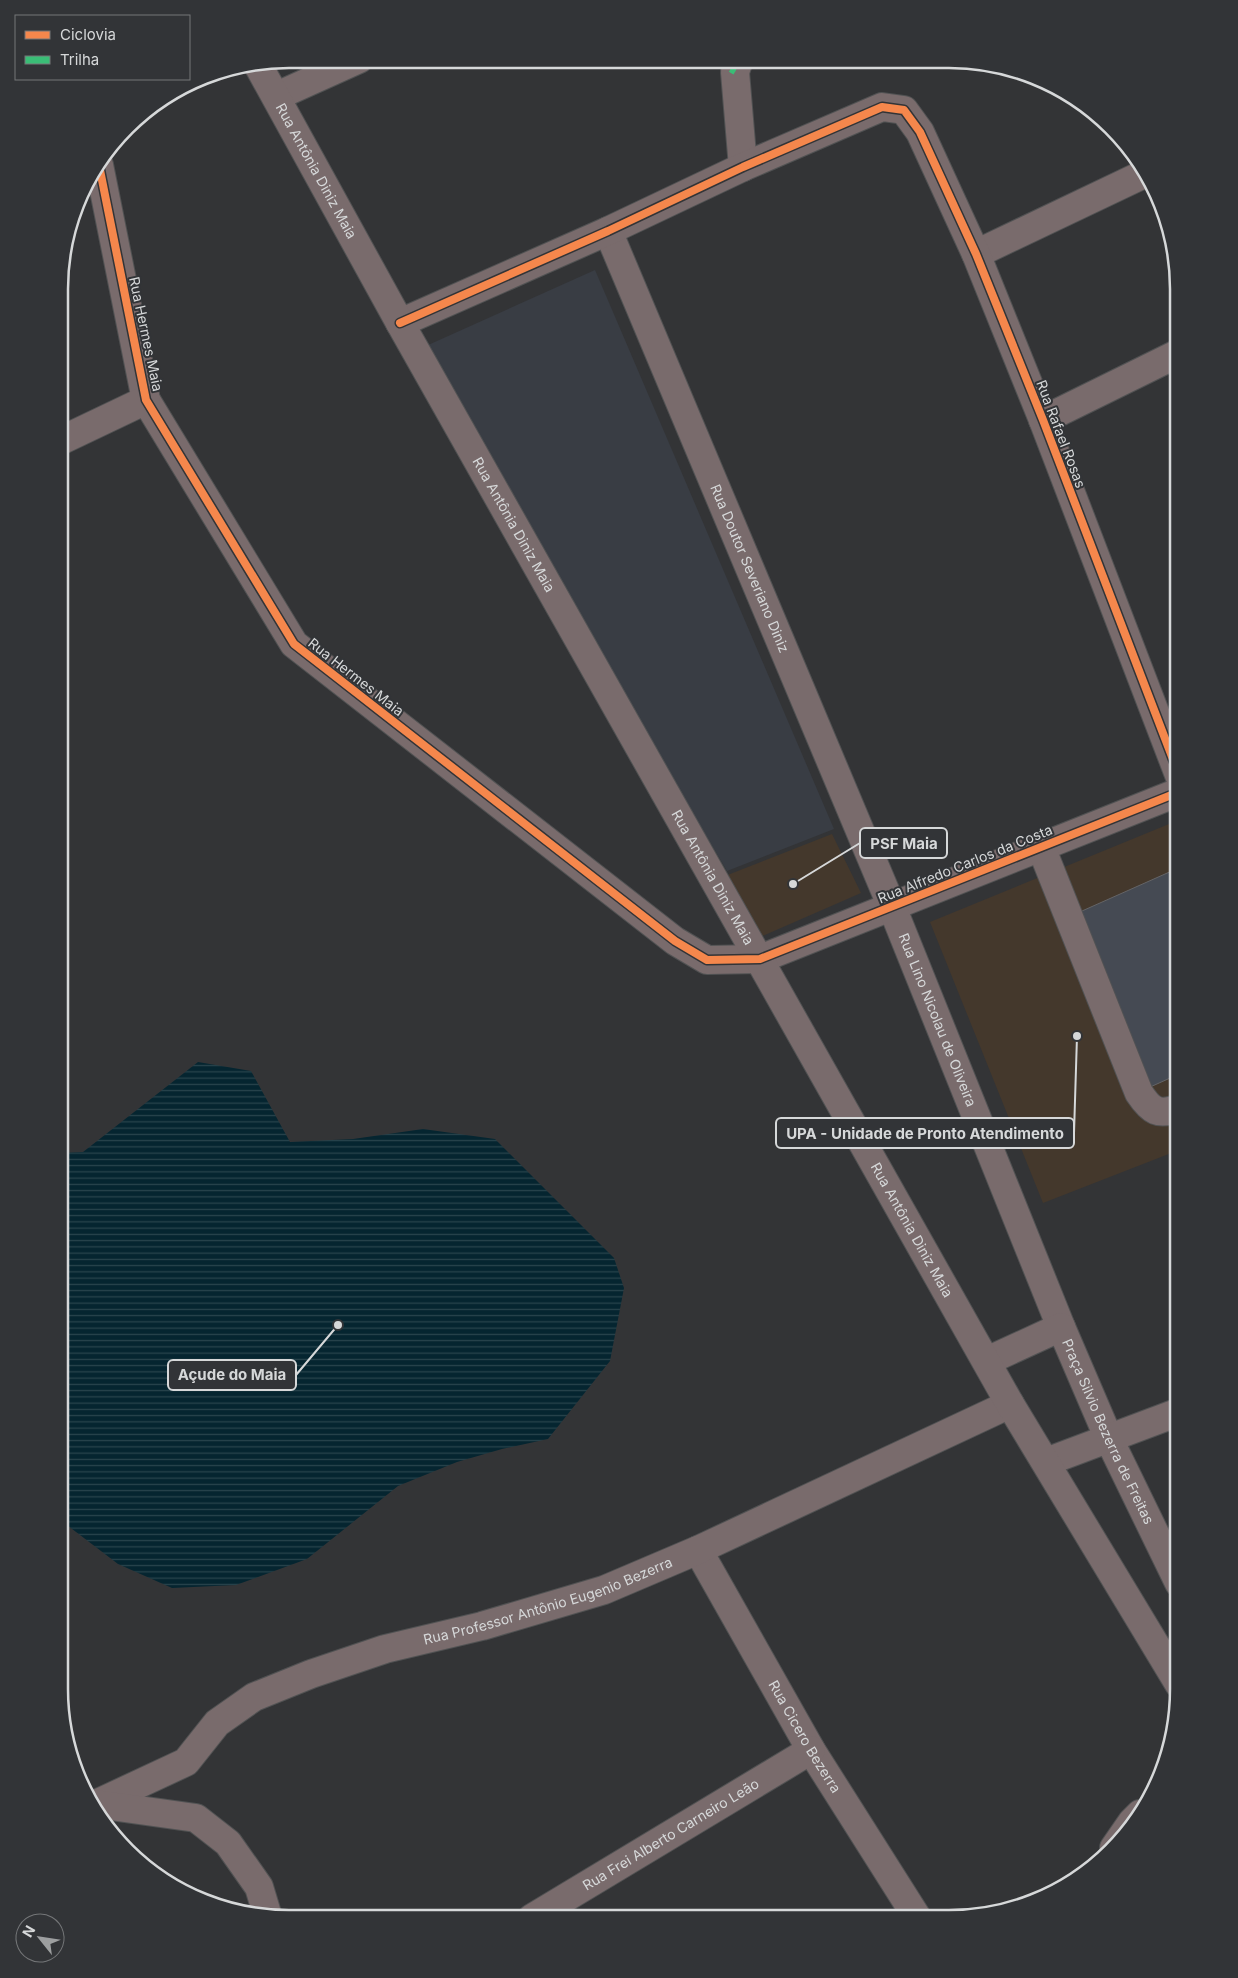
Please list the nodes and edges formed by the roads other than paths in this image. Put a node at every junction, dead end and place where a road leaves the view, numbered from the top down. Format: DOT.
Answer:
graph roads {
  1 [pos="339,68"];
  2 [pos="730,68"];
  3 [pos="260,69"];
  4 [pos="277,96"];
  5 [pos="743,167"];
  6 [pos="101,173"];
  7 [pos="1140,176"];
  8 [pos="608,232"];
  9 [pos="976,254"];
  10 [pos="400,323"];
  11 [pos="1170,357"];
  12 [pos="146,400"];
  13 [pos="1042,420"];
  14 [pos="68,437"];
  15 [pos="1170,752"];
  16 [pos="1170,796"];
  17 [pos="1041,847"];
  18 [pos="892,906"];
  19 [pos="760,958"];
  20 [pos="1170,1111"];
  21 [pos="1061,1327"];
  22 [pos="986,1361"];
  23 [pos="1010,1404"];
  24 [pos="1170,1415"];
  25 [pos="1109,1439"];
  26 [pos="1046,1462"];
  27 [pos="698,1550"];
  28 [pos="1170,1564"];
  29 [pos="1170,1669"];
  30 [pos="811,1750"];
  31 [pos="100,1804"];
  32 [pos="102,1807"];
  33 [pos="266,1909"];
  34 [pos="545,1910"];
  35 [pos="912,1910"];
  1 -- 4 [label="street"];
  2 -- 5 [label="street"];
  3 -- 4 [label="street, Rua Antônia Diniz Maia"];
  4 -- 10 [label="street, Rua Antônia Diniz Maia"];
  5 -- 8 [label="street"];
  5 -- 9 [label="street, Rua Rafael Rosas"];
  6 -- 12 [label="street, Rua Hermes Maia"];
  7 -- 9 [label="street"];
  8 -- 10 [label="street"];
  8 -- 18 [label="street, Rua Doutor Severiano Diniz"];
  9 -- 13 [label="street, Rua Rafael Rosas"];
  10 -- 19 [label="street, Rua Antônia Diniz Maia"];
  11 -- 13 [label="street"];
  12 -- 14 [label="street"];
  12 -- 19 [label="street, Rua Hermes Maia"];
  13 -- 15 [label="street, Rua Rafael Rosas"];
  16 -- 17 [label="street, Rua Alfredo Carlos da Costa"];
  17 -- 18 [label="street, Rua Alfredo Carlos da Costa"];
  17 -- 20 [label="street"];
  18 -- 19 [label="street, Rua Alfredo Carlos da Costa"];
  18 -- 21 [label="street, Rua Lino Nicolau de Oliveira"];
  19 -- 22 [label="street, Rua Antônia Diniz Maia"];
  21 -- 22 [label="street, Praça Silvio Bezerra de Freitas"];
  21 -- 25 [label="street, Praça Silvio Bezerra de Freitas"];
  22 -- 23 [label="street, Rua Antônia Diniz Maia"];
  23 -- 26 [label="street, Rua Antônia Diniz Maia"];
  23 -- 27 [label="street, Rua Professor Antônio Eugenio Bezerra"];
  24 -- 25 [label="street"];
  25 -- 26 [label="street"];
  25 -- 28 [label="street, Praça Silvio Bezerra de Freitas"];
  26 -- 29 [label="street, Rua Antônia Diniz Maia"];
  27 -- 30 [label="street, Rua Cicero Bezerra"];
  27 -- 31 [label="street, Rua Professor Antônio Eugenio Bezerra"];
  30 -- 34 [label="street, Rua Frei Alberto Carneiro Leão"];
  30 -- 35 [label="street, Rua Cicero Bezerra"];
  32 -- 33 [label="street"];
}
